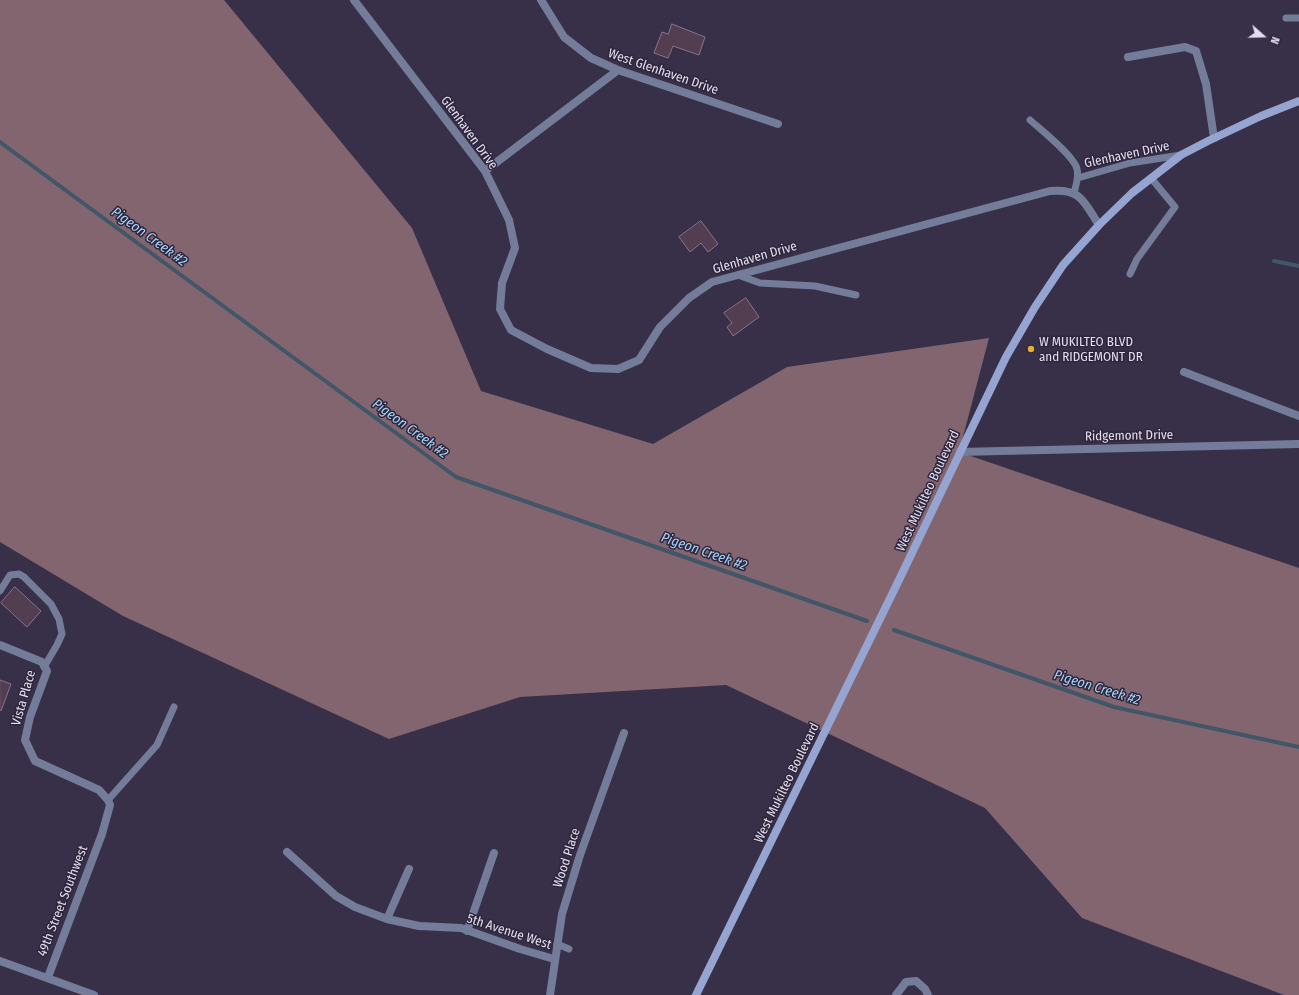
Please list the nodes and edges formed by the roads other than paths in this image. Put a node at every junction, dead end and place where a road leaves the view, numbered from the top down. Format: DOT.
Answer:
graph roads {
  1 [pos="354,0"];
  2 [pos="541,0"];
  3 [pos="1286,18"];
  4 [pos="1299,18"];
  5 [pos="1128,57"];
  6 [pos="618,70"];
  7 [pos="1299,101"];
  8 [pos="1030,120"];
  9 [pos="778,124"];
  10 [pos="1214,138"];
  11 [pos="1181,155"];
  12 [pos="485,171"];
  13 [pos="1078,178"];
  14 [pos="1151,178"];
  15 [pos="1074,193"];
  16 [pos="1099,225"];
  17 [pos="1130,274"];
  18 [pos="738,275"];
  19 [pos="856,296"];
  20 [pos="1184,372"];
  21 [pos="1299,416"];
  22 [pos="1299,444"];
  23 [pos="959,452"];
  24 [pos="0,591"];
  25 [pos="0,645"];
  26 [pos="44,667"];
  27 [pos="174,707"];
  28 [pos="624,733"];
  29 [pos="108,800"];
  30 [pos="287,852"];
  31 [pos="494,853"];
  32 [pos="409,869"];
  33 [pos="387,919"];
  34 [pos="468,931"];
  35 [pos="557,944"];
  36 [pos="569,949"];
  37 [pos="554,959"];
  38 [pos="0,961"];
  39 [pos="48,978"];
  40 [pos="94,995"];
  41 [pos="550,995"];
  42 [pos="696,995"];
  43 [pos="896,995"];
  44 [pos="928,995"];
  1 -- 12 [label="street, Glenhaven Drive"];
  2 -- 6 [label="street, West Glenhaven Drive"];
  3 -- 4 [label="lane"];
  5 -- 10 [label="street"];
  6 -- 9 [label="street, West Glenhaven Drive"];
  6 -- 12 [label="street"];
  7 -- 10 [label="main road, West Mukilteo Boulevard"];
  8 -- 13 [label="lane"];
  10 -- 11 [label="main road, West Mukilteo Boulevard"];
  11 -- 13 [label="lane, Glenhaven Drive"];
  11 -- 14 [label="main road, West Mukilteo Boulevard"];
  12 -- 18 [label="street, Glenhaven Drive"];
  13 -- 15 [label="lane"];
  14 -- 16 [label="main road, West Mukilteo Boulevard"];
  14 -- 17 [label="lane"];
  15 -- 16 [label="street"];
  15 -- 18 [label="street, Glenhaven Drive"];
  16 -- 23 [label="main road, West Mukilteo Boulevard"];
  18 -- 19 [label="lane"];
  20 -- 21 [label="street"];
  22 -- 23 [label="street, Ridgemont Drive"];
  23 -- 42 [label="main road, West Mukilteo Boulevard"];
  24 -- 26 [label="lane"];
  25 -- 26 [label="street, Vista Place"];
  26 -- 29 [label="street, Vista Place"];
  27 -- 29 [label="lane"];
  28 -- 35 [label="street, Wood Place"];
  29 -- 39 [label="street, 49th Street Southwest"];
  30 -- 33 [label="street, 5th Avenue West"];
  31 -- 34 [label="street"];
  32 -- 33 [label="street"];
  33 -- 34 [label="street, 5th Avenue West"];
  34 -- 37 [label="street, 5th Avenue West"];
  35 -- 36 [label="lane"];
  35 -- 37 [label="street, Wood Place"];
  37 -- 41 [label="street, Wood Place"];
  38 -- 39 [label="street"];
  39 -- 40 [label="street"];
  43 -- 44 [label="street"];
}
